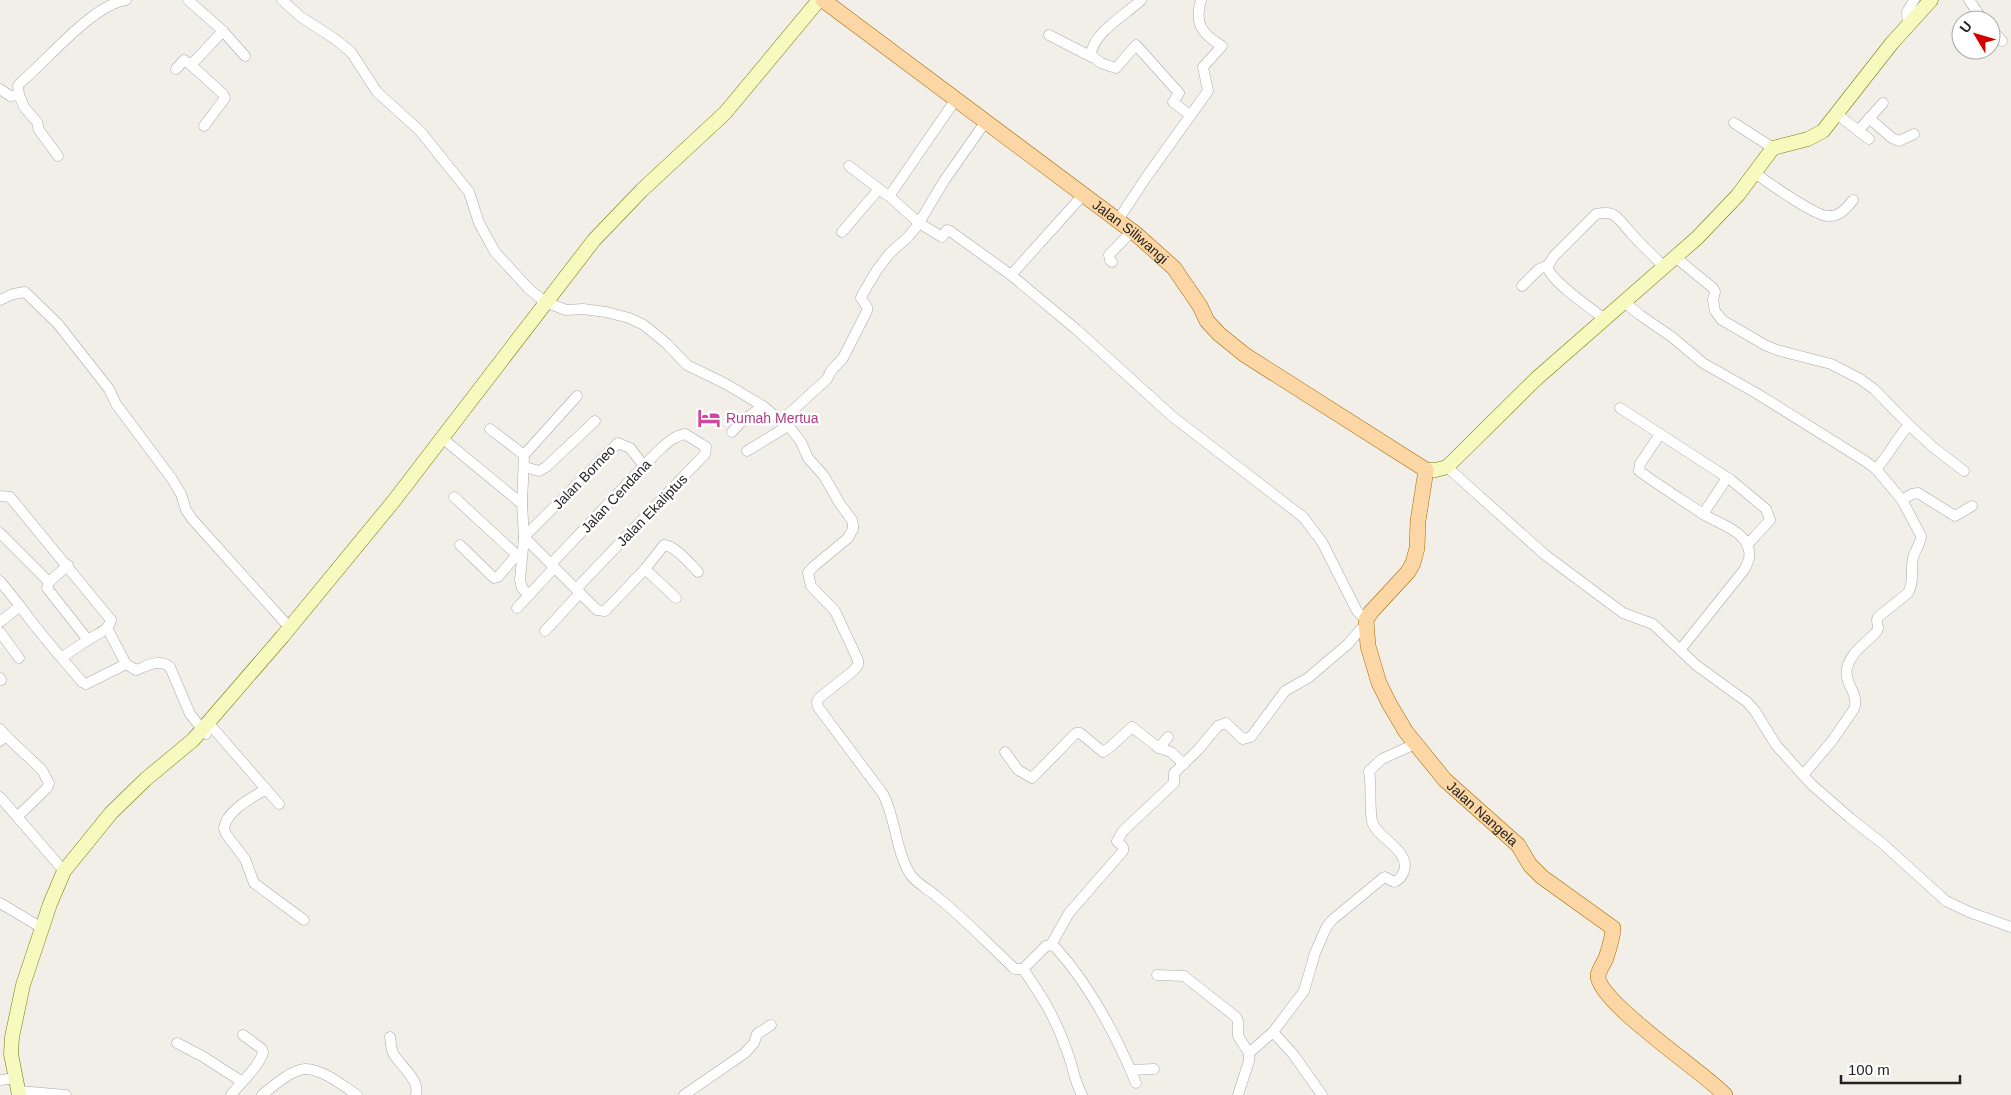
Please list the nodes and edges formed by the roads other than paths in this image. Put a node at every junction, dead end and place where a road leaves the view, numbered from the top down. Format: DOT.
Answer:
graph roads {
  1 [pos="126,0"];
  2 [pos="188,0"];
  3 [pos="282,0"];
  4 [pos="822,0"];
  5 [pos="1141,0"];
  6 [pos="1201,0"];
  7 [pos="1914,0"];
  8 [pos="1931,0"];
  9 [pos="1908,24"];
  10 [pos="223,30"];
  11 [pos="1049,35"];
  12 [pos="245,56"];
  13 [pos="1092,57"];
  14 [pos="191,65"];
  15 [pos="176,69"];
  16 [pos="0,89"];
  17 [pos="19,95"];
  18 [pos="956,99"];
  19 [pos="1882,103"];
  20 [pos="1190,115"];
  21 [pos="1838,115"];
  22 [pos="1869,118"];
  23 [pos="986,121"];
  24 [pos="1734,123"];
  25 [pos="204,126"];
  26 [pos="1858,131"];
  27 [pos="1914,134"];
  28 [pos="1869,139"];
  29 [pos="1773,148"];
  30 [pos="58,156"];
  31 [pos="849,166"];
  32 [pos="1754,173"];
  33 [pos="879,189"];
  34 [pos="1084,194"];
  35 [pos="888,196"];
  36 [pos="1853,200"];
  37 [pos="1118,220"];
  38 [pos="919,223"];
  39 [pos="1132,231"];
  40 [pos="842,232"];
  41 [pos="1675,257"];
  42 [pos="1112,262"];
  43 [pos="1548,265"];
  44 [pos="1664,267"];
  45 [pos="1011,275"];
  46 [pos="1522,286"];
  47 [pos="0,300"];
  48 [pos="1624,302"];
  49 [pos="548,303"];
  50 [pos="1605,319"];
  51 [pos="577,396"];
  52 [pos="762,406"];
  53 [pos="1620,408"];
  54 [pos="595,421"];
  55 [pos="784,424"];
  56 [pos="1909,425"];
  57 [pos="490,429"];
  58 [pos="732,432"];
  59 [pos="685,434"];
  60 [pos="1660,434"];
  61 [pos="445,440"];
  62 [pos="747,451"];
  63 [pos="524,455"];
  64 [pos="644,466"];
  65 [pos="525,467"];
  66 [pos="1447,467"];
  67 [pos="1876,469"];
  68 [pos="1426,470"];
  69 [pos="1964,471"];
  70 [pos="1727,478"];
  71 [pos="0,496"];
  72 [pos="454,497"];
  73 [pos="1902,500"];
  74 [pos="522,504"];
  75 [pos="1972,506"];
  76 [pos="1703,514"];
  77 [pos="0,533"];
  78 [pos="524,537"];
  79 [pos="460,545"];
  80 [pos="1747,545"];
  81 [pos="519,555"];
  82 [pos="68,565"];
  83 [pos="553,566"];
  84 [pos="645,569"];
  85 [pos="698,572"];
  86 [pos="0,581"];
  87 [pos="49,582"];
  88 [pos="327,585"];
  89 [pos="578,591"];
  90 [pos="529,595"];
  91 [pos="676,598"];
  92 [pos="20,606"];
  93 [pos="517,608"];
  94 [pos="0,622"];
  95 [pos="1366,624"];
  96 [pos="107,628"];
  97 [pos="289,628"];
  98 [pos="545,631"];
  99 [pos="0,632"];
  100 [pos="88,640"];
  101 [pos="1680,650"];
  102 [pos="62,657"];
  103 [pos="18,658"];
  104 [pos="126,664"];
  105 [pos="206,730"];
  106 [pos="2,735"];
  107 [pos="1168,737"];
  108 [pos="1415,744"];
  109 [pos="1159,748"];
  110 [pos="1005,752"];
  111 [pos="1184,764"];
  112 [pos="1803,775"];
  113 [pos="266,789"];
  114 [pos="0,797"];
  115 [pos="279,804"];
  116 [pos="18,816"];
  117 [pos="64,871"];
  118 [pos="0,904"];
  119 [pos="54,905"];
  120 [pos="304,920"];
  121 [pos="2011,927"];
  122 [pos="42,928"];
  123 [pos="1051,945"];
  124 [pos="1023,969"];
  125 [pos="1158,975"];
  126 [pos="771,1025"];
  127 [pos="1273,1032"];
  128 [pos="243,1035"];
  129 [pos="390,1037"];
  130 [pos="177,1043"];
  131 [pos="1248,1053"];
  132 [pos="16,1059"];
  133 [pos="1154,1069"];
  134 [pos="1131,1070"];
  135 [pos="0,1080"];
  136 [pos="241,1081"];
  137 [pos="1136,1083"];
  138 [pos="21,1090"];
  139 [pos="66,1095"];
  140 [pos="231,1095"];
  141 [pos="262,1095"];
  142 [pos="356,1095"];
  143 [pos="416,1095"];
  144 [pos="684,1095"];
  145 [pos="1082,1095"];
  146 [pos="1238,1095"];
  147 [pos="1322,1095"];
  148 [pos="1725,1095"];
  1 -- 17 [label="street"];
  2 -- 10 [label="street"];
  3 -- 49 [label="street"];
  4 -- 18 [label="main road, Jalan Siliwangi"];
  4 -- 49 [label="street"];
  5 -- 13 [label="street"];
  6 -- 20 [label="street"];
  7 -- 9 [label="street"];
  8 -- 9 [label="street"];
  9 -- 21 [label="street"];
  10 -- 12 [label="street"];
  10 -- 14 [label="street"];
  11 -- 13 [label="street"];
  13 -- 20 [label="street"];
  14 -- 15 [label="street"];
  14 -- 25 [label="street"];
  16 -- 17 [label="street"];
  17 -- 30 [label="street"];
  18 -- 23 [label="main road, Jalan Siliwangi"];
  18 -- 35 [label="street"];
  19 -- 22 [label="street"];
  20 -- 37 [label="street"];
  21 -- 26 [label="street"];
  21 -- 29 [label="street"];
  22 -- 26 [label="street"];
  22 -- 27 [label="street"];
  23 -- 34 [label="main road, Jalan Siliwangi"];
  23 -- 38 [label="street"];
  24 -- 29 [label="street"];
  26 -- 28 [label="street"];
  29 -- 32 [label="street"];
  31 -- 33 [label="street"];
  32 -- 36 [label="street"];
  32 -- 41 [label="street"];
  33 -- 35 [label="street"];
  33 -- 40 [label="street"];
  34 -- 37 [label="main road, Jalan Siliwangi"];
  34 -- 45 [label="street"];
  35 -- 38 [label="street"];
  37 -- 39 [label="main road, Jalan Siliwangi"];
  38 -- 45 [label="street"];
  38 -- 55 [label="street"];
  39 -- 42 [label="street"];
  39 -- 68 [label="main road, Jalan Siliwangi"];
  41 -- 44 [label="street"];
  41 -- 56 [label="street"];
  43 -- 44 [label="street"];
  43 -- 46 [label="street"];
  43 -- 50 [label="street"];
  44 -- 48 [label="street"];
  45 -- 95 [label="street"];
  47 -- 97 [label="street"];
  48 -- 50 [label="street"];
  48 -- 67 [label="street"];
  49 -- 52 [label="street"];
  49 -- 61 [label="street"];
  50 -- 66 [label="street"];
  51 -- 63 [label="street"];
  52 -- 55 [label="street"];
  52 -- 58 [label="street"];
  53 -- 60 [label="street"];
  54 -- 65 [label="street"];
  55 -- 62 [label="street"];
  55 -- 124 [label="street"];
  56 -- 67 [label="street"];
  56 -- 69 [label="street"];
  57 -- 63 [label="street"];
  59 -- 64 [label="street, Jalan Cendana"];
  59 -- 89 [label="street, Jalan Ekaliptus"];
  60 -- 70 [label="street"];
  60 -- 76 [label="street"];
  61 -- 74 [label="street"];
  61 -- 88 [label="street"];
  63 -- 65 [label="street"];
  64 -- 78 [label="street, Jalan Borneo"];
  64 -- 83 [label="street, Jalan Cendana"];
  65 -- 74 [label="street"];
  66 -- 68 [label="street"];
  66 -- 101 [label="street"];
  67 -- 73 [label="street"];
  68 -- 95 [label="main road"];
  70 -- 76 [label="street"];
  70 -- 80 [label="street"];
  71 -- 82 [label="street"];
  72 -- 81 [label="street"];
  73 -- 75 [label="street"];
  73 -- 112 [label="street"];
  74 -- 78 [label="street"];
  76 -- 80 [label="street"];
  77 -- 87 [label="street"];
  78 -- 81 [label="street"];
  78 -- 83 [label="street"];
  79 -- 81 [label="street"];
  80 -- 101 [label="street"];
  81 -- 90 [label="street"];
  82 -- 87 [label="street"];
  82 -- 96 [label="street"];
  83 -- 89 [label="street"];
  83 -- 90 [label="street, Jalan Cendana"];
  84 -- 85 [label="street"];
  84 -- 89 [label="street"];
  84 -- 91 [label="street"];
  86 -- 92 [label="street"];
  87 -- 100 [label="street"];
  88 -- 97 [label="street"];
  88 -- 105 [label="street"];
  89 -- 98 [label="street"];
  90 -- 93 [label="street, Jalan Cendana"];
  92 -- 94 [label="street"];
  92 -- 102 [label="street"];
  95 -- 108 [label="main road, Jalan Nangela"];
  95 -- 111 [label="street"];
  96 -- 100 [label="street"];
  96 -- 104 [label="street"];
  97 -- 105 [label="street"];
  99 -- 103 [label="street"];
  100 -- 102 [label="street"];
  101 -- 112 [label="street"];
  102 -- 104 [label="street"];
  104 -- 105 [label="street"];
  105 -- 113 [label="street"];
  105 -- 117 [label="street"];
  105 -- 119 [label="street"];
  106 -- 116 [label="street"];
  107 -- 109 [label="street"];
  108 -- 127 [label="street"];
  108 -- 148 [label="main road, Jalan Nangela"];
  109 -- 110 [label="street"];
  109 -- 111 [label="street"];
  111 -- 123 [label="street"];
  112 -- 121 [label="street"];
  113 -- 115 [label="street"];
  113 -- 120 [label="street"];
  114 -- 116 [label="street"];
  116 -- 117 [label="street"];
  117 -- 119 [label="street"];
  118 -- 122 [label="street"];
  119 -- 122 [label="street"];
  119 -- 132 [label="street"];
  122 -- 132 [label="street"];
  123 -- 124 [label="street"];
  123 -- 134 [label="street"];
  124 -- 145 [label="street"];
  125 -- 131 [label="street"];
  126 -- 144 [label="street"];
  127 -- 131 [label="street"];
  127 -- 147 [label="street"];
  128 -- 136 [label="street"];
  129 -- 143 [label="street"];
  130 -- 136 [label="street"];
  131 -- 146 [label="street"];
  132 -- 138 [label="street"];
  133 -- 134 [label="street"];
  134 -- 137 [label="street"];
  135 -- 138 [label="street"];
  136 -- 140 [label="street"];
  138 -- 139 [label="street"];
  141 -- 142 [label="street"];
}
